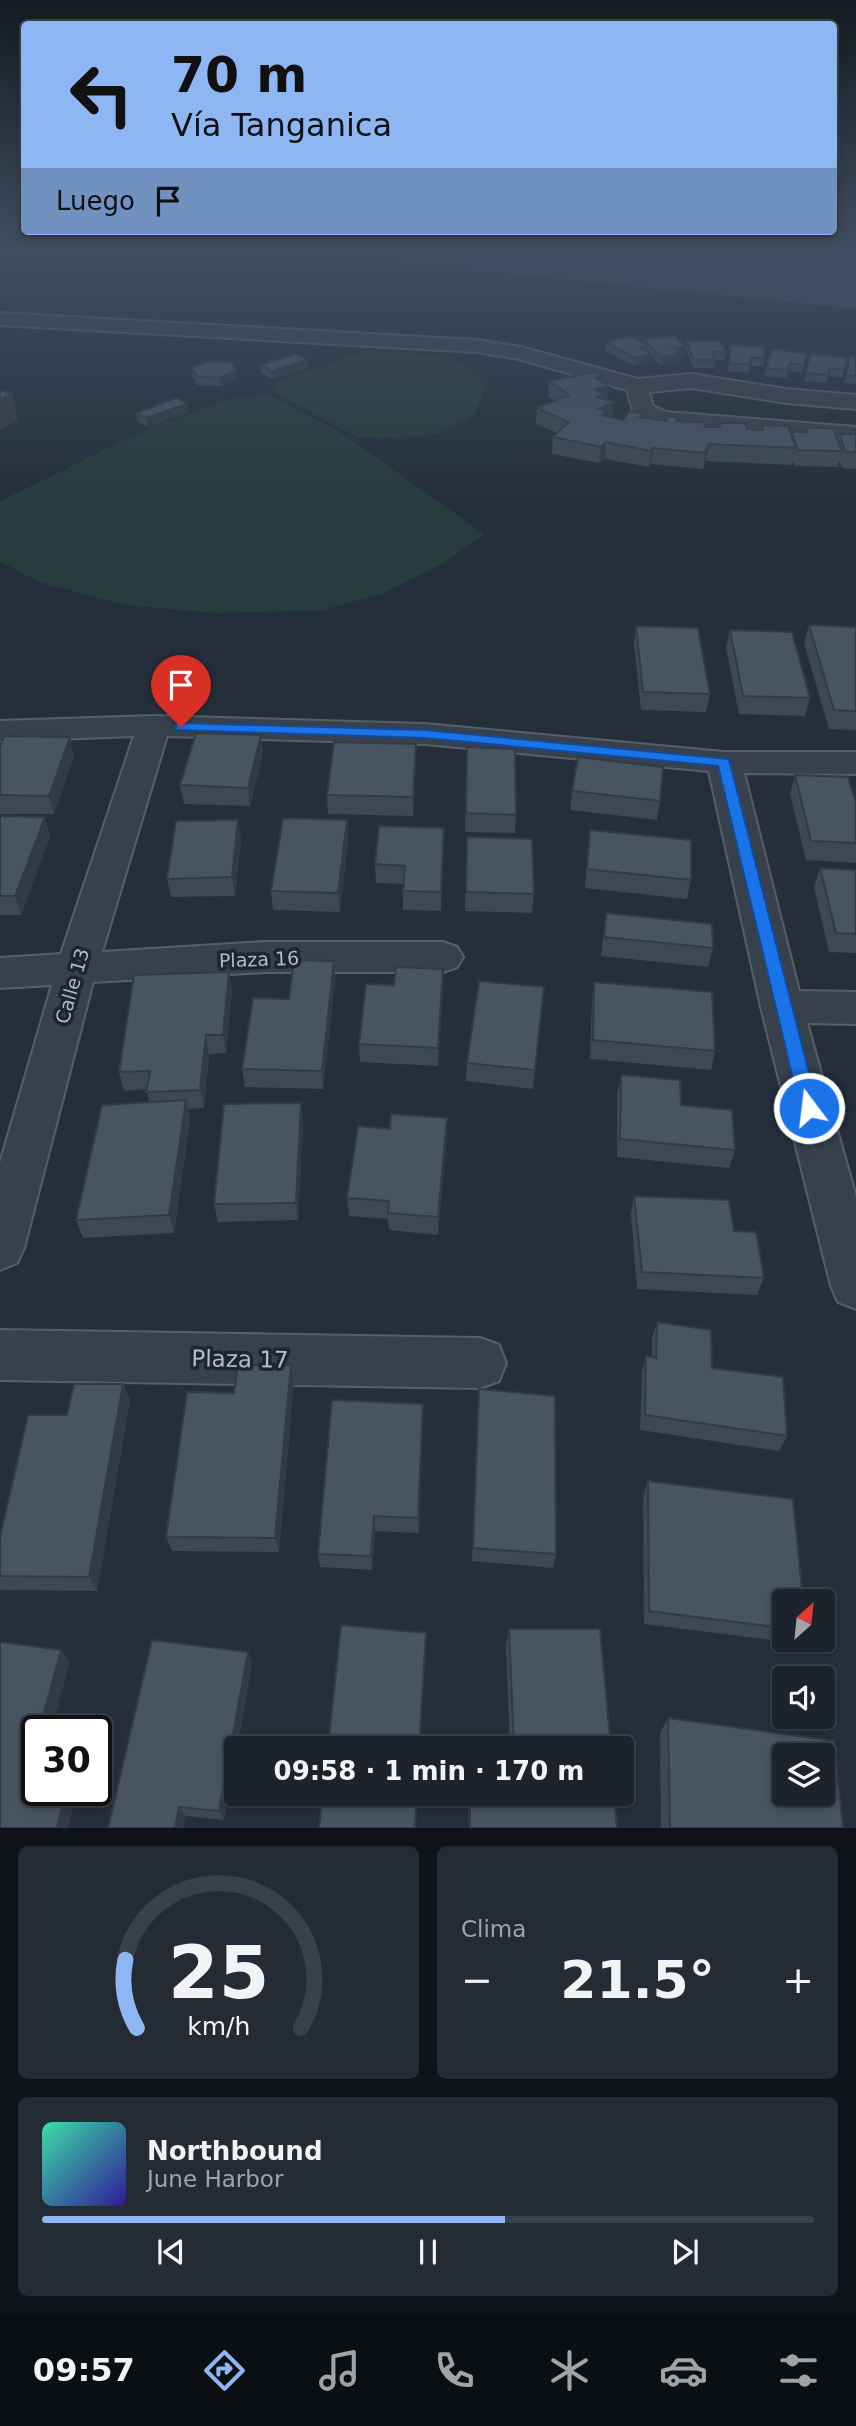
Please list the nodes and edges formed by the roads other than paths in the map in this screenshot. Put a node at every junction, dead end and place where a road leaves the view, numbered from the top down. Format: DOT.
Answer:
graph roads {
  1 [pos="273,335"];
  2 [pos="637,386"];
  3 [pos="856,402"];
  4 [pos="856,434"];
  5 [pos="154,726"];
  6 [pos="0,731"];
  7 [pos="724,762"];
  8 [pos="856,764"];
  9 [pos="443,957"];
  10 [pos="76,970"];
  11 [pos="0,973"];
  12 [pos="782,1007"];
  13 [pos="856,1008"];
  14 [pos="0,1248"];
  15 [pos="856,1286"];
  16 [pos="0,1355"];
  17 [pos="480,1363"];
  1 -- 2 [label="street"];
  2 -- 3 [label="street"];
  2 -- 4 [label="street"];
  5 -- 6 [label="street"];
  5 -- 7 [label="street"];
  5 -- 10 [label="street, Calle 13"];
  7 -- 8 [label="street"];
  7 -- 12 [label="street"];
  9 -- 10 [label="street, Plaza 16"];
  10 -- 11 [label="street, Plaza 16"];
  10 -- 14 [label="street, Calle 13"];
  12 -- 13 [label="street"];
  12 -- 15 [label="street"];
  16 -- 17 [label="street, Plaza 17"];
}
